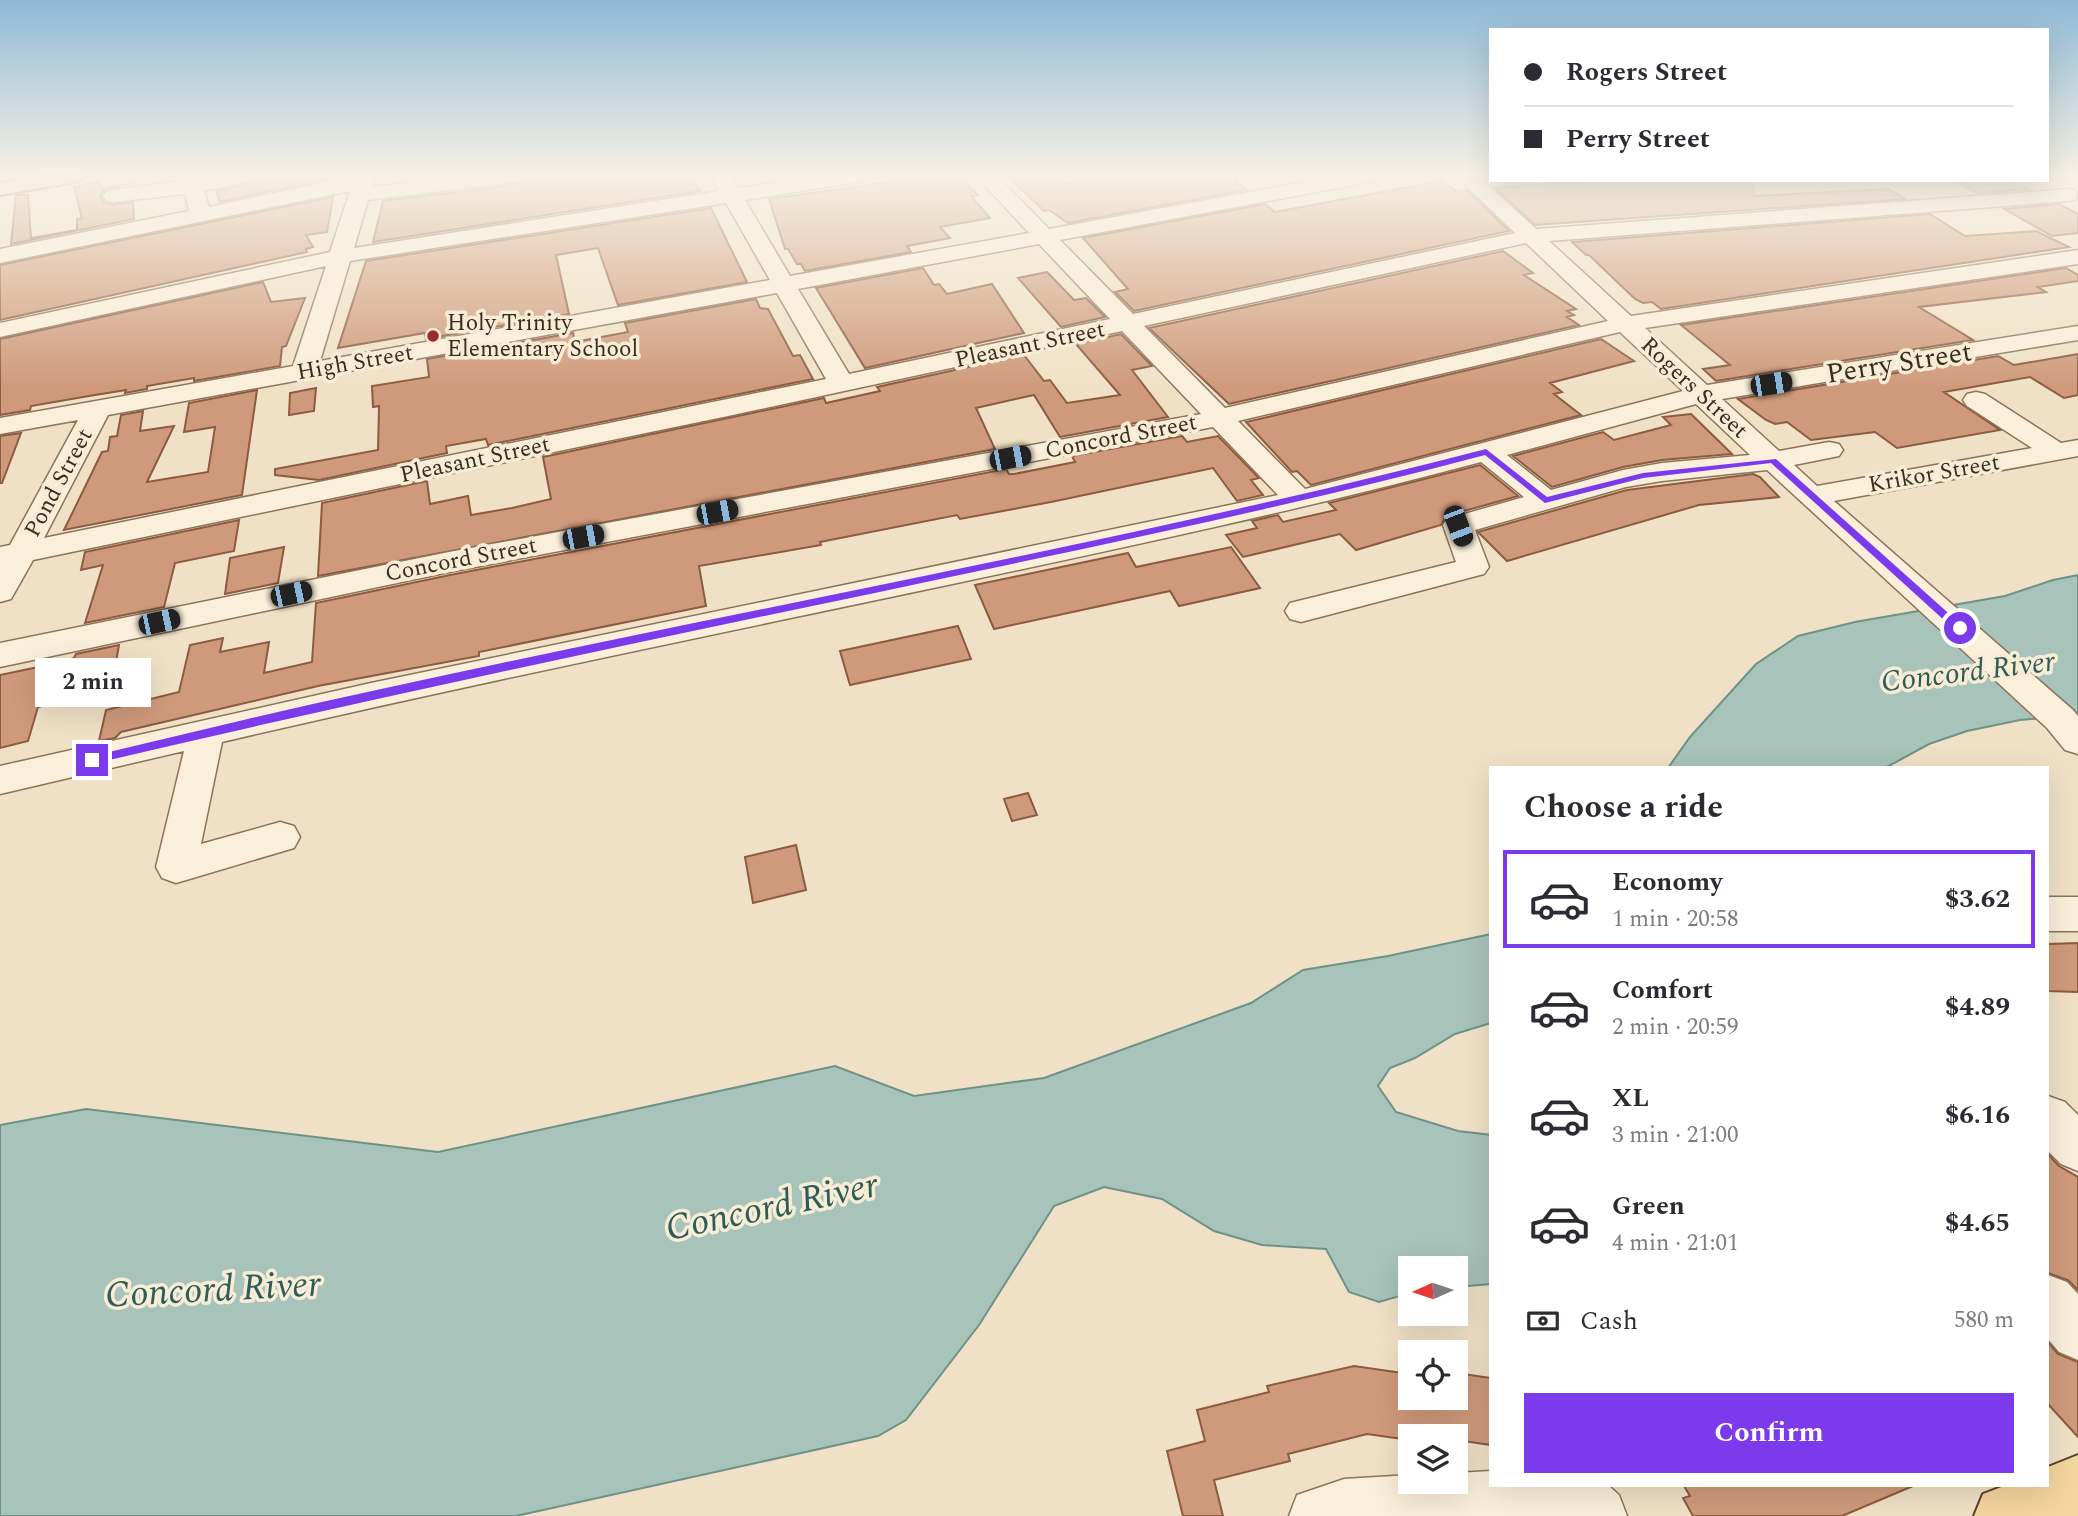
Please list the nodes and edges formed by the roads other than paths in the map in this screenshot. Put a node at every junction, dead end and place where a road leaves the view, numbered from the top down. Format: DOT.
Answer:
graph roads {
  1 [pos="45,247"];
  2 [pos="345,247"];
  3 [pos="402,247"];
  4 [pos="764,247"];
  5 [pos="988,247"];
  6 [pos="1056,247"];
  7 [pos="1481,247"];
  8 [pos="1542,247"];
  9 [pos="0,256"];
  10 [pos="342,256"];
  11 [pos="2078,257"];
  12 [pos="786,284"];
  13 [pos="1131,323"];
  14 [pos="1625,324"];
  15 [pos="0,330"];
  16 [pos="2078,333"];
  17 [pos="304,372"];
  18 [pos="842,384"];
  19 [pos="1702,394"];
  20 [pos="1976,400"];
  21 [pos="97,410"];
  22 [pos="1220,417"];
  23 [pos="0,426"];
  24 [pos="1829,450"];
  25 [pos="2067,450"];
  26 [pos="1486,452"];
  27 [pos="1773,461"];
  28 [pos="1811,496"];
  29 [pos="1298,499"];
  30 [pos="1545,501"];
  31 [pos="11,554"];
  32 [pos="0,592"];
  33 [pos="1301,611"];
  34 [pos="0,655"];
  35 [pos="206,734"];
  36 [pos="2078,741"];
  37 [pos="0,780"];
  38 [pos="280,837"];
  39 [pos="2049,914"];
  40 [pos="2078,914"];
  41 [pos="2049,1119"];
  42 [pos="2078,1147"];
  43 [pos="2049,1302"];
  44 [pos="2078,1333"];
  45 [pos="2062,1484"];
  46 [pos="1318,1516"];
  47 [pos="1598,1516"];
  48 [pos="2005,1516"];
  1 -- 9 [label="street"];
  2 -- 10 [label="street"];
  3 -- 10 [label="street"];
  4 -- 12 [label="street"];
  5 -- 12 [label="street, High Street"];
  6 -- 13 [label="street"];
  7 -- 13 [label="street, Pleasant Street"];
  8 -- 14 [label="street, Rogers Street"];
  10 -- 15 [label="street"];
  10 -- 17 [label="street"];
  11 -- 14 [label="street, Concord Street"];
  12 -- 17 [label="street, High Street"];
  12 -- 18 [label="street"];
  13 -- 18 [label="street, Pleasant Street"];
  13 -- 22 [label="street"];
  14 -- 19 [label="street, Rogers Street"];
  14 -- 22 [label="street, Concord Street"];
  16 -- 19 [label="street, Perry Street"];
  17 -- 21 [label="street, High Street"];
  18 -- 31 [label="street, Pleasant Street"];
  19 -- 26 [label="street, Perry Street"];
  19 -- 27 [label="street, Rogers Street"];
  20 -- 25 [label="street"];
  21 -- 23 [label="street, High Street"];
  21 -- 31 [label="street, Pond Street"];
  22 -- 29 [label="street"];
  22 -- 34 [label="street, Concord Street"];
  24 -- 27 [label="street"];
  25 -- 28 [label="street, Krikor Street"];
  26 -- 29 [label="street, Perry Street"];
  26 -- 30 [label="street"];
  27 -- 28 [label="street, Rogers Street"];
  27 -- 30 [label="street"];
  28 -- 36 [label="street, Rogers Street"];
  29 -- 35 [label="street, Perry Street"];
  30 -- 33 [label="street"];
  31 -- 32 [label="street, Pond Street"];
  35 -- 37 [label="street, Perry Street"];
  35 -- 38 [label="street"];
  39 -- 40 [label="street"];
  41 -- 42 [label="street"];
  43 -- 44 [label="street"];
  45 -- 48 [label="main road"];
  46 -- 47 [label="street"];
}
